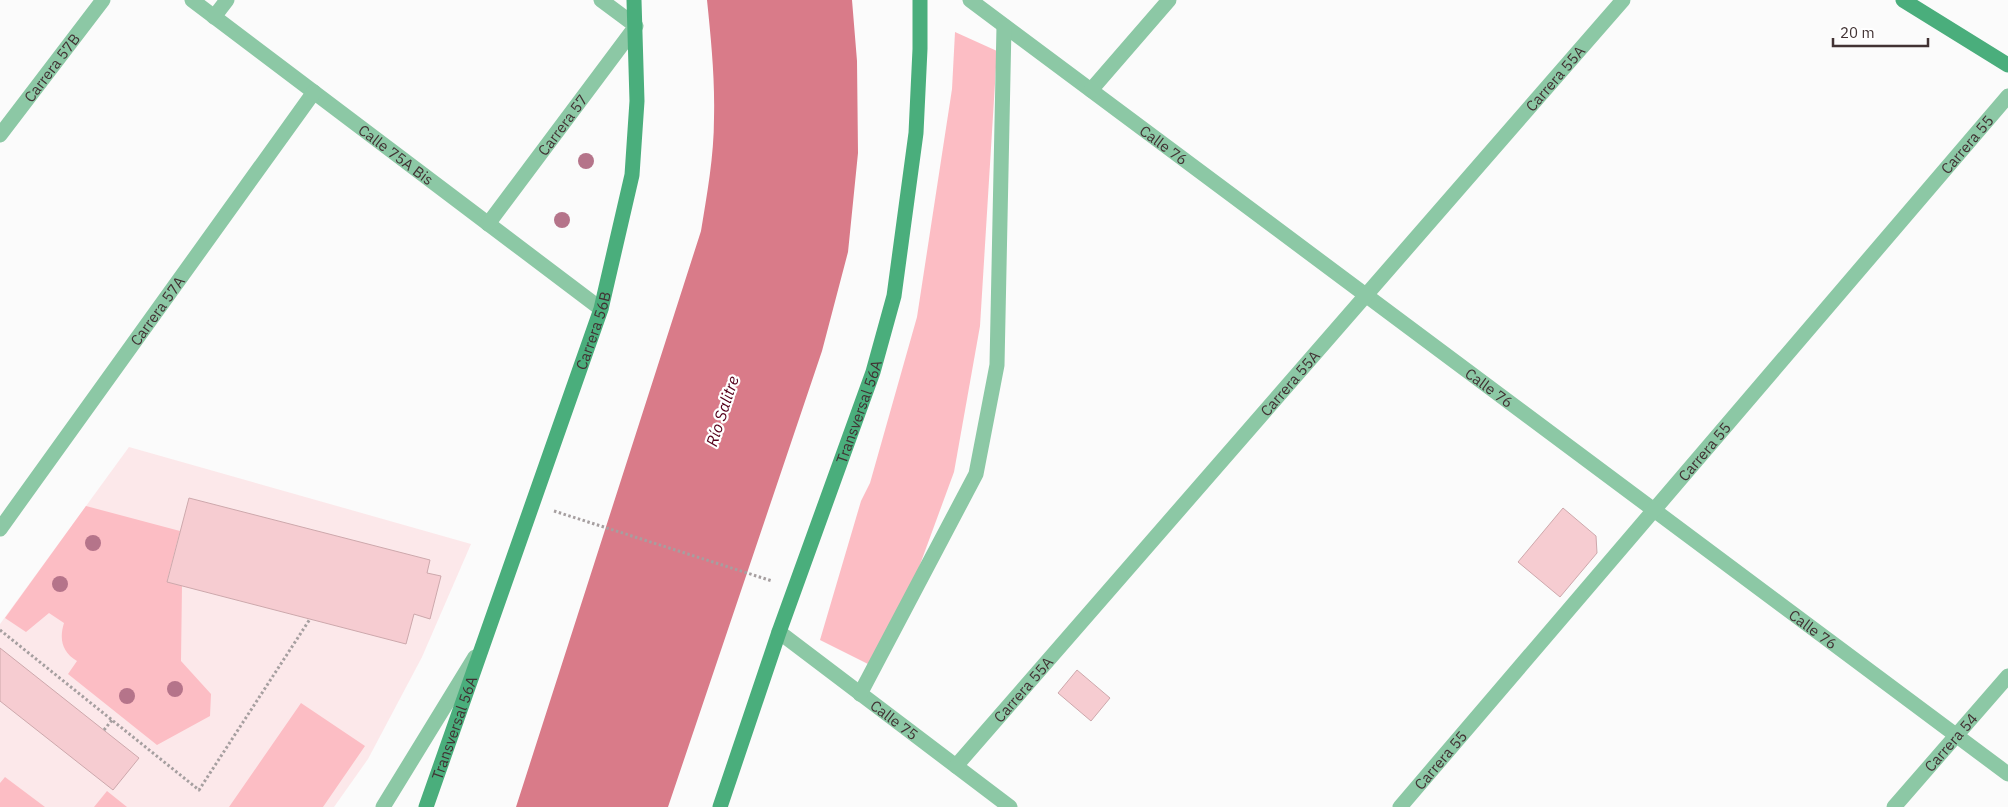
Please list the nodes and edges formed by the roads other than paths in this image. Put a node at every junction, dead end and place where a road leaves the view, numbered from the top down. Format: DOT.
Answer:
graph roads {
  1 [pos="103,0"];
  2 [pos="192,0"];
  3 [pos="227,0"];
  4 [pos="601,0"];
  5 [pos="634,0"];
  6 [pos="920,0"];
  7 [pos="970,0"];
  8 [pos="1169,0"];
  9 [pos="1623,0"];
  10 [pos="1903,0"];
  11 [pos="214,17"];
  12 [pos="636,26"];
  13 [pos="1004,26"];
  14 [pos="2008,65"];
  15 [pos="1091,90"];
  16 [pos="314,92"];
  17 [pos="2008,96"];
  18 [pos="0,135"];
  19 [pos="488,224"];
  20 [pos="1366,295"];
  21 [pos="600,309"];
  22 [pos="1653,509"];
  23 [pos="0,530"];
  24 [pos="779,632"];
  25 [pos="481,648"];
  26 [pos="2008,676"];
  27 [pos="860,694"];
  28 [pos="1956,735"];
  29 [pos="956,766"];
  30 [pos="2008,774"];
  31 [pos="383,807"];
  32 [pos="426,807"];
  33 [pos="720,807"];
  34 [pos="1010,807"];
  35 [pos="1400,807"];
  36 [pos="1894,807"];
  1 -- 18 [label="street, Carrera 57B"];
  2 -- 11 [label="street, Calle 75A Bis"];
  3 -- 11 [label="street"];
  4 -- 12 [label="street"];
  5 -- 12 [label="main road, Carrera 56B"];
  6 -- 24 [label="main road, Transversal 56A"];
  7 -- 13 [label="street, Calle 76"];
  8 -- 15 [label="street"];
  9 -- 20 [label="street, Carrera 55A"];
  10 -- 14 [label="main road"];
  11 -- 16 [label="street, Calle 75A Bis"];
  12 -- 19 [label="street, Carrera 57"];
  12 -- 21 [label="main road, Carrera 56B"];
  13 -- 15 [label="street, Calle 76"];
  13 -- 27 [label="street"];
  15 -- 20 [label="street, Calle 76"];
  16 -- 19 [label="street, Calle 75A Bis"];
  16 -- 23 [label="street, Carrera 57A"];
  17 -- 22 [label="street, Carrera 55"];
  19 -- 21 [label="street, Calle 75A Bis"];
  20 -- 22 [label="street, Calle 76"];
  20 -- 29 [label="street, Carrera 55A"];
  21 -- 25 [label="main road, Carrera 56B"];
  22 -- 28 [label="street, Calle 76"];
  22 -- 35 [label="street, Carrera 55"];
  24 -- 27 [label="street, Calle 75"];
  24 -- 33 [label="main road, Transversal 56A"];
  25 -- 31 [label="street"];
  25 -- 32 [label="main road, Transversal 56A"];
  26 -- 28 [label="street, Carrera 54"];
  27 -- 29 [label="street, Calle 75"];
  28 -- 30 [label="street, Calle 76"];
  28 -- 36 [label="street, Carrera 54"];
  29 -- 34 [label="street, Calle 75"];
}
